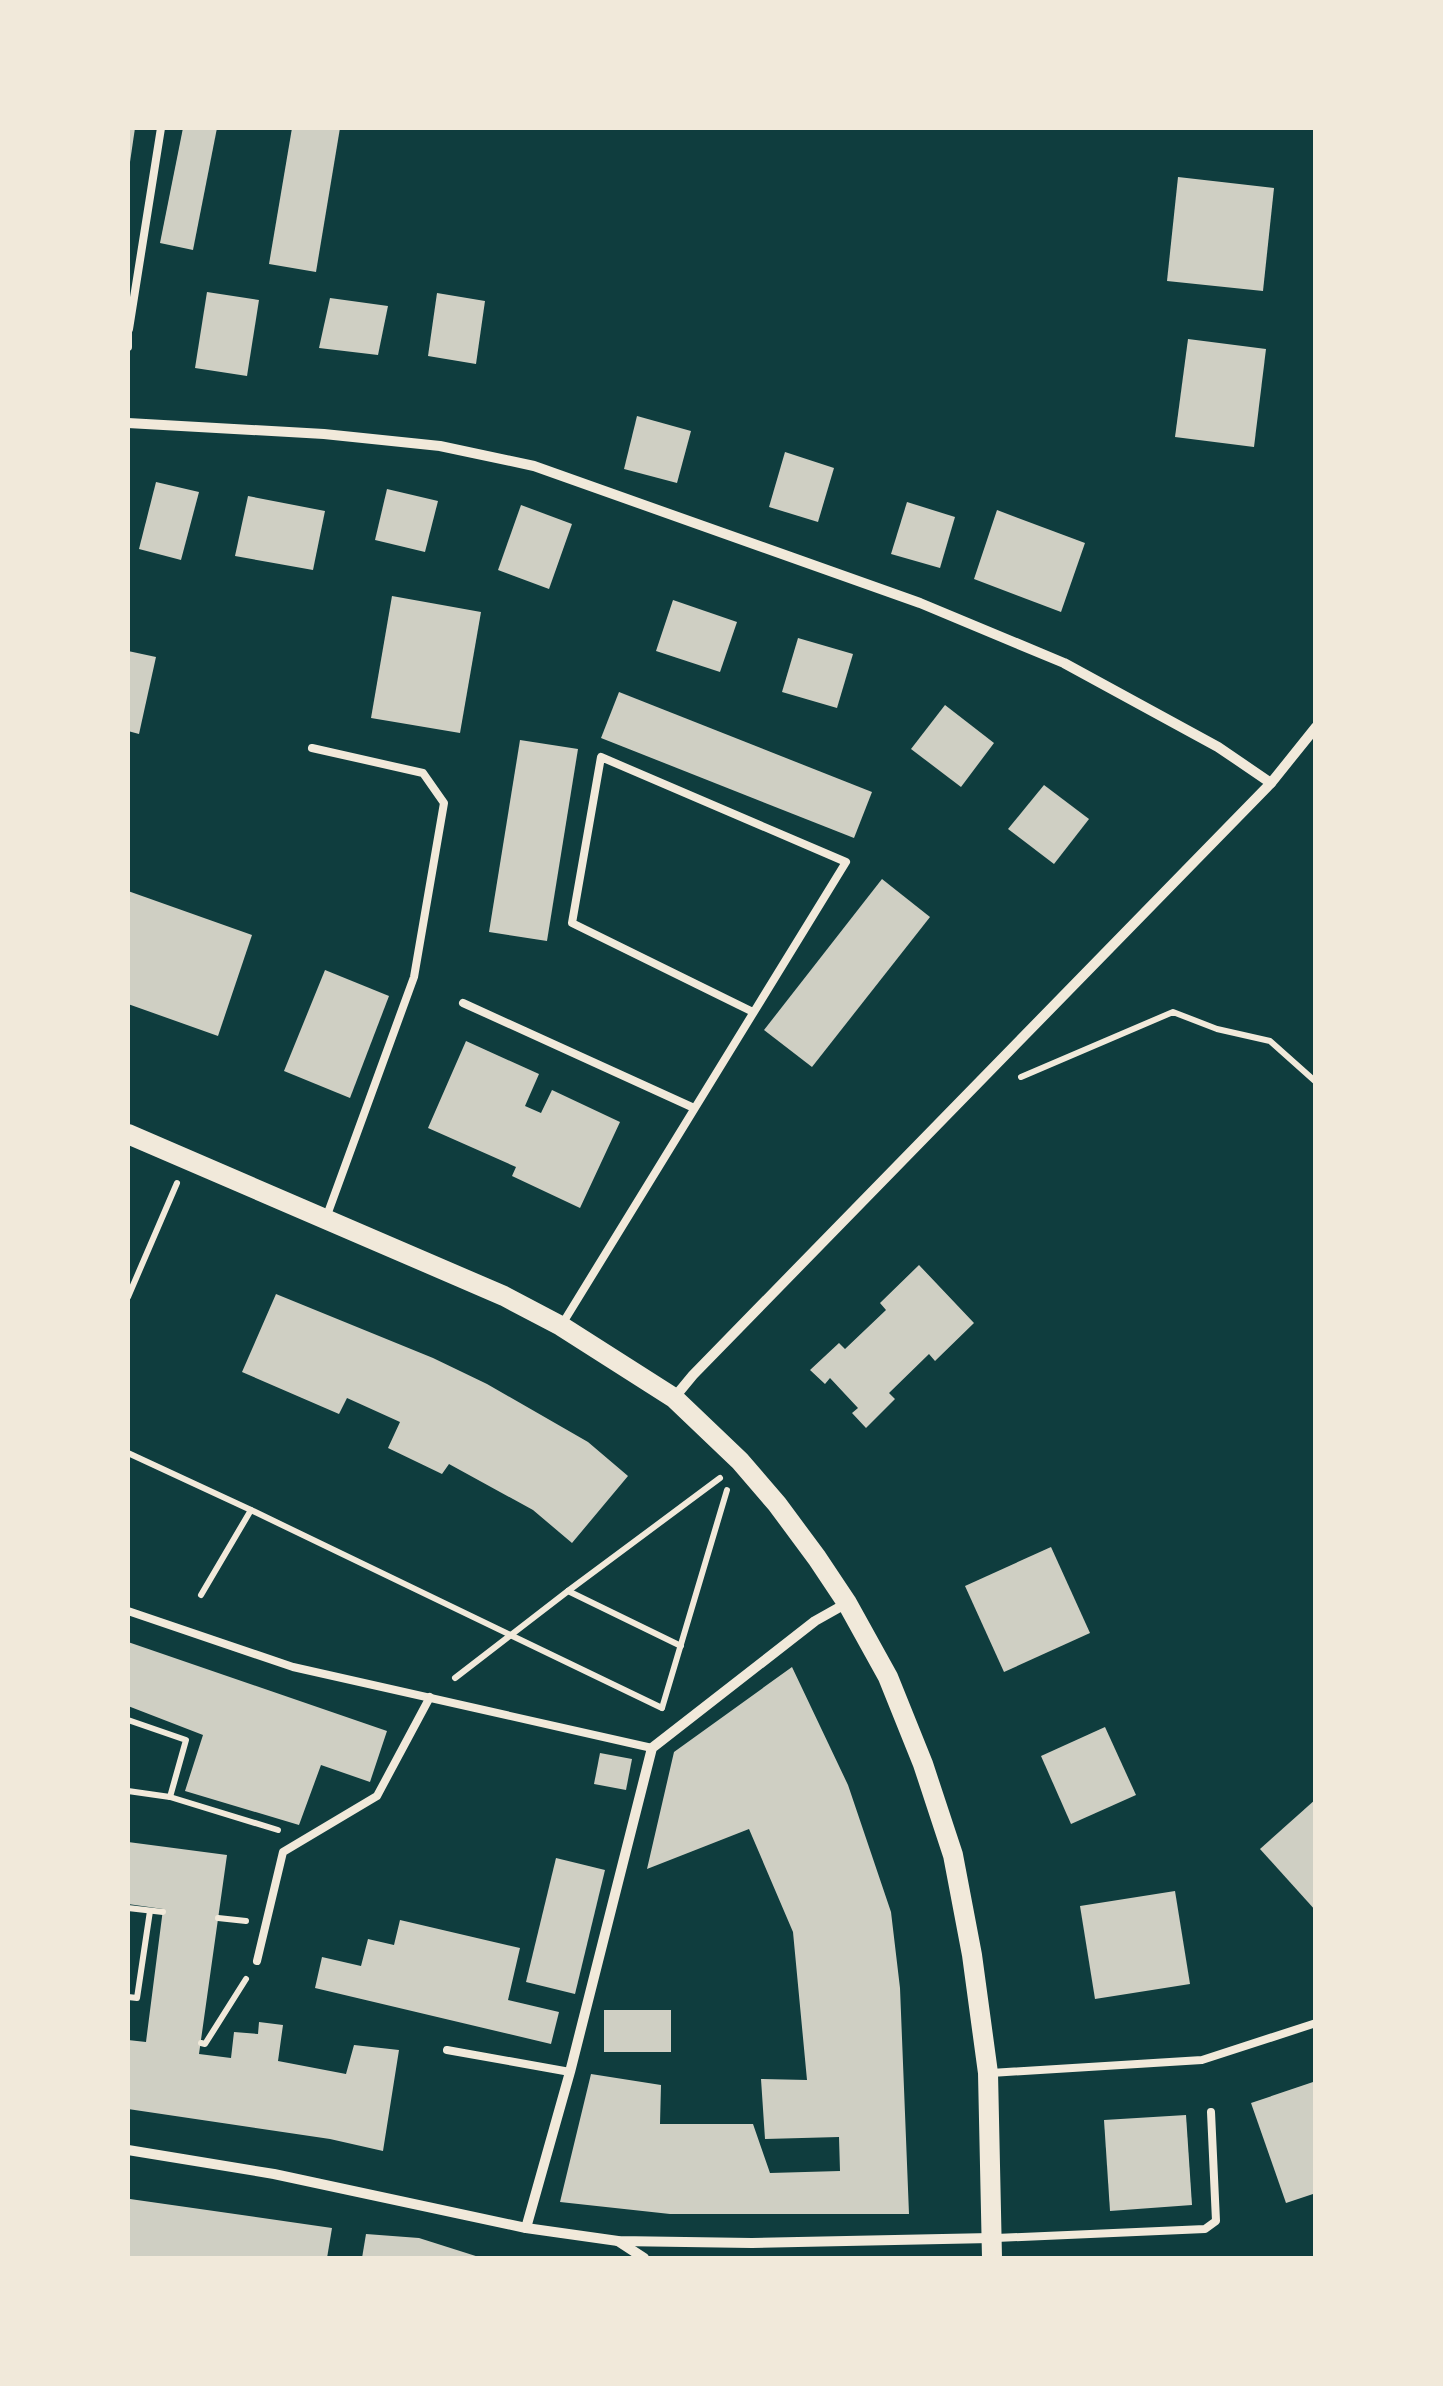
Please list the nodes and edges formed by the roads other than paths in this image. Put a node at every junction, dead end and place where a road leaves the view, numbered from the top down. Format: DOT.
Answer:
graph roads {
  1 [pos="161,128"];
  2 [pos="128,329"];
  3 [pos="128,347"];
  4 [pos="128,423"];
  5 [pos="1316,727"];
  6 [pos="312,748"];
  7 [pos="1272,784"];
  8 [pos="463,1003"];
  9 [pos="753,1012"];
  10 [pos="694,1108"];
  11 [pos="128,1134"];
  12 [pos="326,1218"];
  13 [pos="561,1326"];
  14 [pos="674,1398"];
  15 [pos="847,1603"];
  16 [pos="128,1611"];
  17 [pos="430,1698"];
  18 [pos="652,1748"];
  19 [pos="257,1960"];
  20 [pos="1316,2023"];
  21 [pos="448,2050"];
  22 [pos="570,2072"];
  23 [pos="988,2074"];
  24 [pos="1211,2112"];
  25 [pos="128,2150"];
  26 [pos="526,2228"];
  27 [pos="618,2240"];
  28 [pos="752,2243"];
  29 [pos="992,2248"];
  30 [pos="644,2258"];
  31 [pos="753,2258"];
  1 -- 2 [label="lane"];
  2 -- 3 [label="lane"];
  4 -- 7 [label="street"];
  5 -- 7 [label="street"];
  6 -- 12 [label="lane"];
  7 -- 14 [label="street"];
  8 -- 10 [label="lane"];
  9 -- 9 [label="lane"];
  9 -- 10 [label="lane"];
  10 -- 13 [label="lane"];
  11 -- 12 [label="main road"];
  12 -- 13 [label="main road"];
  13 -- 14 [label="main road"];
  14 -- 15 [label="main road"];
  15 -- 18 [label="street"];
  15 -- 23 [label="main road"];
  16 -- 17 [label="lane"];
  17 -- 18 [label="lane"];
  17 -- 19 [label="lane"];
  18 -- 22 [label="street"];
  20 -- 23 [label="lane"];
  21 -- 22 [label="lane"];
  22 -- 26 [label="street"];
  23 -- 29 [label="main road"];
  24 -- 29 [label="lane"];
  25 -- 26 [label="street"];
  26 -- 27 [label="street"];
  27 -- 28 [label="street"];
  27 -- 30 [label="street"];
  28 -- 29 [label="street"];
  28 -- 31 [label="street"];
}
